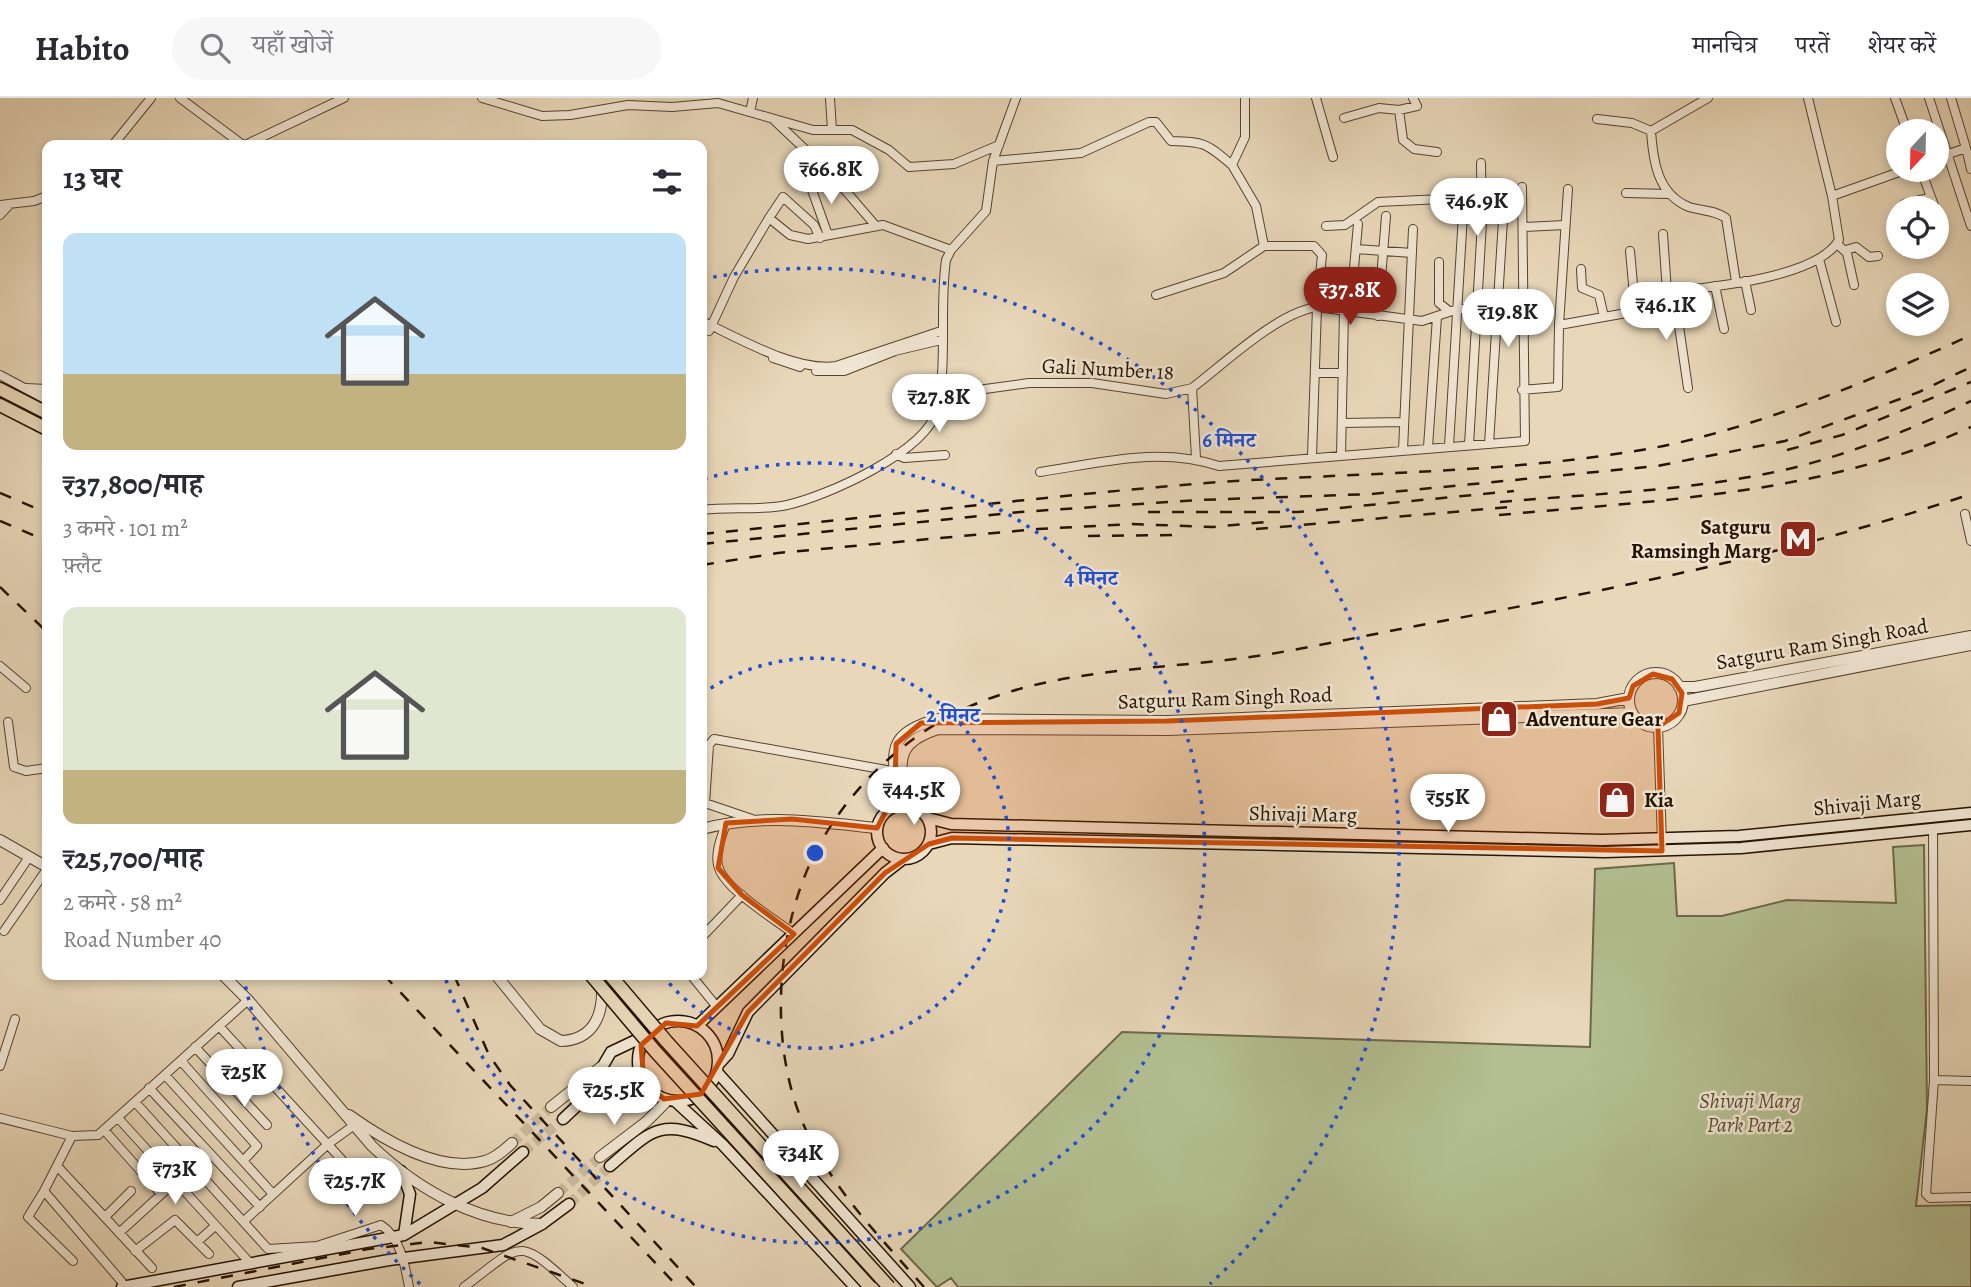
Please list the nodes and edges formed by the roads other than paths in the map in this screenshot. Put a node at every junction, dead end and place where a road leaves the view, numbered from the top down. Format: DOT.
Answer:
graph roads {
  1 [pos="151,98"];
  2 [pos="180,98"];
  3 [pos="344,98"];
  4 [pos="482,98"];
  5 [pos="753,98"];
  6 [pos="830,98"];
  7 [pos="1016,98"];
  8 [pos="1245,98"];
  9 [pos="1317,98"];
  10 [pos="1413,98"];
  11 [pos="1708,98"];
  12 [pos="1808,98"];
  13 [pos="1895,98"];
  14 [pos="1929,98"];
  15 [pos="1951,98"];
  16 [pos="1399,110"];
  17 [pos="750,112"];
  18 [pos="772,118"];
  19 [pos="1344,118"];
  20 [pos="1597,119"];
  21 [pos="1903,119"];
  22 [pos="1936,119"];
  23 [pos="832,130"];
  24 [pos="1651,131"];
  25 [pos="117,140"];
  26 [pos="237,140"];
  27 [pos="255,140"];
  28 [pos="999,145"];
  29 [pos="1966,148"];
  30 [pos="1437,152"];
  31 [pos="1950,154"];
  32 [pos="1333,157"];
  33 [pos="993,161"];
  34 [pos="1950,161"];
  35 [pos="1481,163"];
  36 [pos="1232,165"];
  37 [pos="1971,169"];
  38 [pos="832,175"];
  39 [pos="1886,177"];
  40 [pos="1522,187"];
  41 [pos="1505,188"];
  42 [pos="1568,189"];
  43 [pos="1626,193"];
  44 [pos="1670,194"];
  45 [pos="1832,196"];
  46 [pos="42,197"];
  47 [pos="3,204"];
  48 [pos="0,215"];
  49 [pos="1386,216"];
  50 [pos="769,218"];
  51 [pos="1358,224"];
  52 [pos="875,225"];
  53 [pos="1565,225"];
  54 [pos="1326,226"];
  55 [pos="1971,226"];
  56 [pos="1524,227"];
  57 [pos="1413,229"];
  58 [pos="1663,233"];
  59 [pos="824,236"];
  60 [pos="1837,244"];
  61 [pos="1265,246"];
  62 [pos="1356,249"];
  63 [pos="951,250"];
  64 [pos="1846,250"];
  65 [pos="1383,251"];
  66 [pos="1630,251"];
  67 [pos="1412,253"];
  68 [pos="1878,256"];
  69 [pos="1819,259"];
  70 [pos="1439,262"];
  71 [pos="1581,269"];
  72 [pos="1740,281"];
  73 [pos="1854,285"];
  74 [pos="1715,286"];
  75 [pos="1670,292"];
  76 [pos="1156,295"];
  77 [pos="1634,295"];
  78 [pos="1317,307"];
  79 [pos="1476,309"];
  80 [pos="1498,309"];
  81 [pos="1522,309"];
  82 [pos="1454,310"];
  83 [pos="1751,310"];
  84 [pos="1347,312"];
  85 [pos="1378,316"];
  86 [pos="1437,317"];
  87 [pos="1604,317"];
  88 [pos="1409,320"];
  89 [pos="1836,322"];
  90 [pos="1559,325"];
  91 [pos="708,328"];
  92 [pos="1724,329"];
  93 [pos="941,335"];
  94 [pos="1315,373"];
  95 [pos="1343,373"];
  96 [pos="0,375"];
  97 [pos="22,388"];
  98 [pos="42,388"];
  99 [pos="940,388"];
  100 [pos="1192,388"];
  101 [pos="1688,388"];
  102 [pos="0,389"];
  103 [pos="1522,390"];
  104 [pos="42,398"];
  105 [pos="0,405"];
  106 [pos="42,410"];
  107 [pos="1404,422"];
  108 [pos="1342,423"];
  109 [pos="42,426"];
  110 [pos="1489,444"];
  111 [pos="1469,445"];
  112 [pos="1449,446"];
  113 [pos="1428,447"];
  114 [pos="1403,450"];
  115 [pos="897,454"];
  116 [pos="945,455"];
  117 [pos="1341,455"];
  118 [pos="1312,456"];
  119 [pos="1196,458"];
  120 [pos="1040,472"];
  121 [pos="707,510"];
  122 [pos="1965,514"];
  123 [pos="1971,541"];
  124 [pos="1971,636"];
  125 [pos="1971,645"];
  126 [pos="0,666"];
  127 [pos="1679,687"];
  128 [pos="26,688"];
  129 [pos="1629,698"];
  130 [pos="1683,701"];
  131 [pos="1632,713"];
  132 [pos="7,722"];
  133 [pos="1658,727"];
  134 [pos="707,764"];
  135 [pos="42,769"];
  136 [pos="892,771"];
  137 [pos="707,804"];
  138 [pos="890,808"];
  139 [pos="918,808"];
  140 [pos="1971,813"];
  141 [pos="928,818"];
  142 [pos="752,819"];
  143 [pos="726,823"];
  144 [pos="1971,825"];
  145 [pos="707,828"];
  146 [pos="877,828"];
  147 [pos="1933,828"];
  148 [pos="0,840"];
  149 [pos="929,844"];
  150 [pos="1662,845"];
  151 [pos="883,848"];
  152 [pos="29,857"];
  153 [pos="903,859"];
  154 [pos="42,865"];
  155 [pos="42,875"];
  156 [pos="742,895"];
  157 [pos="0,900"];
  158 [pos="4,930"];
  159 [pos="707,932"];
  160 [pos="794,934"];
  161 [pos="228,980"];
  162 [pos="500,980"];
  163 [pos="595,980"];
  164 [pos="614,980"];
  165 [pos="695,980"];
  166 [pos="602,988"];
  167 [pos="248,1000"];
  168 [pos="717,1007"];
  169 [pos="15,1019"];
  170 [pos="219,1026"];
  171 [pos="697,1026"];
  172 [pos="648,1034"];
  173 [pos="195,1047"];
  174 [pos="2,1048"];
  175 [pos="181,1061"];
  176 [pos="0,1066"];
  177 [pos="601,1067"];
  178 [pos="717,1068"];
  179 [pos="165,1075"];
  180 [pos="1934,1080"];
  181 [pos="1971,1081"];
  182 [pos="149,1088"];
  183 [pos="670,1100"];
  184 [pos="135,1102"];
  185 [pos="337,1107"];
  186 [pos="551,1107"];
  187 [pos="0,1118"];
  188 [pos="119,1119"];
  189 [pos="563,1119"];
  190 [pos="646,1122"];
  191 [pos="267,1125"];
  192 [pos="353,1126"];
  193 [pos="105,1131"];
  194 [pos="72,1136"];
  195 [pos="645,1137"];
  196 [pos="512,1143"];
  197 [pos="328,1144"];
  198 [pos="723,1145"];
  199 [pos="523,1152"];
  200 [pos="600,1157"];
  201 [pos="244,1160"];
  202 [pos="610,1166"];
  203 [pos="58,1167"];
  204 [pos="191,1167"];
  205 [pos="401,1171"];
  206 [pos="174,1182"];
  207 [pos="44,1191"];
  208 [pos="131,1191"];
  209 [pos="558,1193"];
  210 [pos="161,1194"];
  211 [pos="273,1194"];
  212 [pos="1971,1197"];
  213 [pos="377,1198"];
  214 [pos="569,1203"];
  215 [pos="457,1204"];
  216 [pos="260,1207"];
  217 [pos="104,1217"];
  218 [pos="244,1221"];
  219 [pos="508,1223"];
  220 [pos="542,1224"];
  221 [pos="215,1226"];
  222 [pos="120,1233"];
  223 [pos="398,1236"];
  224 [pos="197,1242"];
  225 [pos="135,1251"];
  226 [pos="209,1254"];
  227 [pos="403,1258"];
  228 [pos="73,1261"];
  229 [pos="250,1263"];
  230 [pos="152,1268"];
  231 [pos="122,1284"];
  232 [pos="238,1287"];
  233 [pos="409,1287"];
  234 [pos="464,1287"];
  235 [pos="573,1287"];
  236 [pos="855,1287"];
  237 [pos="870,1287"];
  238 [pos="889,1287"];
  239 [pos="910,1287"];
  1 -- 25 [label="street"];
  2 -- 26 [label="street"];
  3 -- 27 [label="street"];
  4 -- 17 [label="street"];
  5 -- 17 [label="street"];
  6 -- 23 [label="street"];
  7 -- 28 [label="street"];
  8 -- 36 [label="street"];
  9 -- 32 [label="street"];
  10 -- 16 [label="street"];
  11 -- 24 [label="street"];
  12 -- 45 [label="street"];
  13 -- 21 [label="street"];
  14 -- 22 [label="street"];
  15 -- 29 [label="street"];
  16 -- 19 [label="street"];
  16 -- 30 [label="street"];
  17 -- 18 [label="street"];
  18 -- 23 [label="street"];
  18 -- 38 [label="street"];
  20 -- 24 [label="street"];
  23 -- 28 [label="street"];
  24 -- 44 [label="street"];
  28 -- 33 [label="street"];
  29 -- 31 [label="street"];
  29 -- 37 [label="street"];
  33 -- 36 [label="street"];
  33 -- 63 [label="street"];
  34 -- 55 [label="street"];
  35 -- 79 [label="street"];
  36 -- 61 [label="street"];
  38 -- 52 [label="street"];
  38 -- 59 [label="street"];
  39 -- 45 [label="street"];
  40 -- 56 [label="street"];
  41 -- 80 [label="street"];
  42 -- 53 [label="street"];
  43 -- 44 [label="street"];
  44 -- 72 [label="street"];
  45 -- 60 [label="street"];
  46 -- 47 [label="street"];
  47 -- 48 [label="street"];
  49 -- 65 [label="street"];
  50 -- 59 [label="street"];
  50 -- 59 [label="street"];
  50 -- 91 [label="street"];
  51 -- 62 [label="street"];
  52 -- 59 [label="street"];
  52 -- 63 [label="street"];
  53 -- 56 [label="street"];
  53 -- 90 [label="street"];
  54 -- 82 [label="street"];
  56 -- 81 [label="street"];
  57 -- 67 [label="street"];
  58 -- 75 [label="street"];
  60 -- 64 [label="street"];
  60 -- 69 [label="street"];
  61 -- 76 [label="street"];
  61 -- 78 [label="street"];
  62 -- 65 [label="street"];
  62 -- 84 [label="street"];
  63 -- 93 [label="street"];
  64 -- 68 [label="street"];
  64 -- 73 [label="street"];
  65 -- 67 [label="street"];
  65 -- 85 [label="street"];
  66 -- 77 [label="street"];
  67 -- 88 [label="street"];
  69 -- 72 [label="street"];
  69 -- 89 [label="street"];
  70 -- 82 [label="street"];
  71 -- 87 [label="street"];
  72 -- 74 [label="street"];
  72 -- 83 [label="street"];
  74 -- 75 [label="street"];
  74 -- 92 [label="street"];
  75 -- 77 [label="street"];
  75 -- 101 [label="street"];
  77 -- 87 [label="street"];
  78 -- 84 [label="street"];
  78 -- 94 [label="street"];
  78 -- 100 [label="street"];
  79 -- 80 [label="street"];
  79 -- 82 [label="street"];
  79 -- 111 [label="street"];
  80 -- 81 [label="street"];
  80 -- 110 [label="street"];
  81 -- 103 [label="street"];
  82 -- 86 [label="street"];
  82 -- 112 [label="street"];
  84 -- 85 [label="street"];
  84 -- 95 [label="street"];
  85 -- 88 [label="street"];
  86 -- 88 [label="street"];
  86 -- 113 [label="street"];
  87 -- 90 [label="street"];
  88 -- 107 [label="street"];
  90 -- 103 [label="street"];
  91 -- 93 [label="street"];
  93 -- 99 [label="street"];
  94 -- 95 [label="street"];
  94 -- 118 [label="street"];
  95 -- 108 [label="street"];
  96 -- 97 [label="street"];
  97 -- 98 [label="street"];
  97 -- 104 [label="street"];
  99 -- 100 [label="street, Gali Number 18"];
  99 -- 115 [label="street"];
  100 -- 119 [label="street"];
  102 -- 106 [label="main road"];
  103 -- 110 [label="street"];
  105 -- 109 [label="main road"];
  107 -- 108 [label="street"];
  107 -- 114 [label="street"];
  108 -- 117 [label="street"];
  110 -- 111 [label="street"];
  111 -- 112 [label="street"];
  112 -- 113 [label="street"];
  113 -- 114 [label="street"];
  114 -- 117 [label="street"];
  115 -- 116 [label="street"];
  115 -- 121 [label="street"];
  117 -- 118 [label="street"];
  118 -- 119 [label="street"];
  119 -- 120 [label="street"];
  122 -- 123 [label="street"];
  124 -- 127 [label="street, Satguru Ram Singh Road"];
  125 -- 130 [label="street, Satguru Ram Singh Road"];
  126 -- 128 [label="street"];
  127 -- 129 [label="street"];
  127 -- 130 [label="street"];
  129 -- 131 [label="street"];
  129 -- 136 [label="street, Satguru Ram Singh Road"];
  130 -- 133 [label="street"];
  131 -- 133 [label="street"];
  131 -- 139 [label="street, Satguru Ram Singh Road"];
  132 -- 135 [label="street"];
  133 -- 150 [label="street"];
  134 -- 136 [label="street"];
  136 -- 138 [label="street, Satguru Ram Singh Road"];
  137 -- 142 [label="street"];
  138 -- 139 [label="main road"];
  138 -- 146 [label="main road"];
  139 -- 141 [label="main road"];
  140 -- 150 [label="main road, Shivaji Marg"];
  141 -- 149 [label="main road"];
  141 -- 150 [label="main road, Shivaji Marg"];
  142 -- 143 [label="street"];
  142 -- 146 [label="street"];
  143 -- 145 [label="street"];
  143 -- 156 [label="street"];
  144 -- 147 [label="main road, Shivaji Marg"];
  146 -- 151 [label="main road"];
  147 -- 150 [label="main road, Shivaji Marg"];
  147 -- 180 [label="street"];
  148 -- 152 [label="street"];
  149 -- 150 [label="main road, Shivaji Marg"];
  149 -- 153 [label="main road"];
  151 -- 153 [label="main road"];
  151 -- 160 [label="main road"];
  152 -- 154 [label="street"];
  152 -- 157 [label="street"];
  153 -- 178 [label="main road"];
  155 -- 158 [label="street"];
  156 -- 159 [label="street"];
  156 -- 160 [label="street"];
  160 -- 168 [label="main road"];
  161 -- 167 [label="street"];
  162 -- 166 [label="street"];
  163 -- 166 [label="main road, bridge"];
  164 -- 238 [label="main road, bridge"];
  165 -- 168 [label="street"];
  166 -- 237 [label="main road, bridge"];
  167 -- 170 [label="street"];
  167 -- 185 [label="street"];
  168 -- 171 [label="main road"];
  169 -- 174 [label="street"];
  170 -- 173 [label="street"];
  170 -- 197 [label="street"];
  171 -- 172 [label="main road"];
  171 -- 178 [label="main road"];
  172 -- 177 [label="main road"];
  172 -- 183 [label="main road"];
  173 -- 175 [label="street"];
  173 -- 191 [label="street"];
  174 -- 176 [label="street"];
  175 -- 179 [label="street"];
  175 -- 201 [label="street"];
  177 -- 186 [label="street"];
  177 -- 189 [label="main road"];
  178 -- 183 [label="main road"];
  178 -- 239 [label="main road"];
  179 -- 182 [label="street"];
  179 -- 201 [label="street"];
  180 -- 181 [label="street"];
  180 -- 212 [label="street"];
  182 -- 184 [label="street"];
  182 -- 216 [label="street"];
  183 -- 190 [label="street"];
  183 -- 198 [label="main road"];
  184 -- 188 [label="street"];
  184 -- 204 [label="street"];
  185 -- 192 [label="street"];
  185 -- 196 [label="street"];
  187 -- 194 [label="street"];
  188 -- 193 [label="street"];
  188 -- 206 [label="street"];
  190 -- 195 [label="main road"];
  190 -- 200 [label="street"];
  192 -- 197 [label="street"];
  192 -- 205 [label="street"];
  193 -- 194 [label="street"];
  193 -- 210 [label="street"];
  194 -- 203 [label="street"];
  195 -- 198 [label="main road"];
  195 -- 202 [label="main road"];
  197 -- 211 [label="street"];
  197 -- 213 [label="street"];
  198 -- 236 [label="main road"];
  199 -- 215 [label="main road"];
  201 -- 211 [label="street"];
  203 -- 207 [label="street"];
  203 -- 217 [label="street"];
  204 -- 206 [label="street"];
  204 -- 218 [label="street"];
  205 -- 215 [label="street"];
  205 -- 223 [label="main road"];
  206 -- 210 [label="street"];
  206 -- 221 [label="street"];
  207 -- 228 [label="street"];
  207 -- 231 [label="street"];
  208 -- 217 [label="street"];
  209 -- 219 [label="street"];
  210 -- 222 [label="street"];
  211 -- 216 [label="street"];
  214 -- 220 [label="main road"];
  215 -- 219 [label="street"];
  215 -- 223 [label="main road"];
  216 -- 218 [label="street"];
  217 -- 222 [label="street"];
  218 -- 223 [label="street"];
  219 -- 220 [label="street"];
  220 -- 227 [label="main road"];
  221 -- 224 [label="street"];
  221 -- 229 [label="street"];
  222 -- 225 [label="street"];
  223 -- 227 [label="street"];
  223 -- 229 [label="main road"];
  224 -- 225 [label="street"];
  224 -- 226 [label="street"];
  225 -- 230 [label="street"];
  227 -- 232 [label="main road"];
  227 -- 233 [label="street"];
  229 -- 231 [label="main road"];
  234 -- 235 [label="street"];
}
